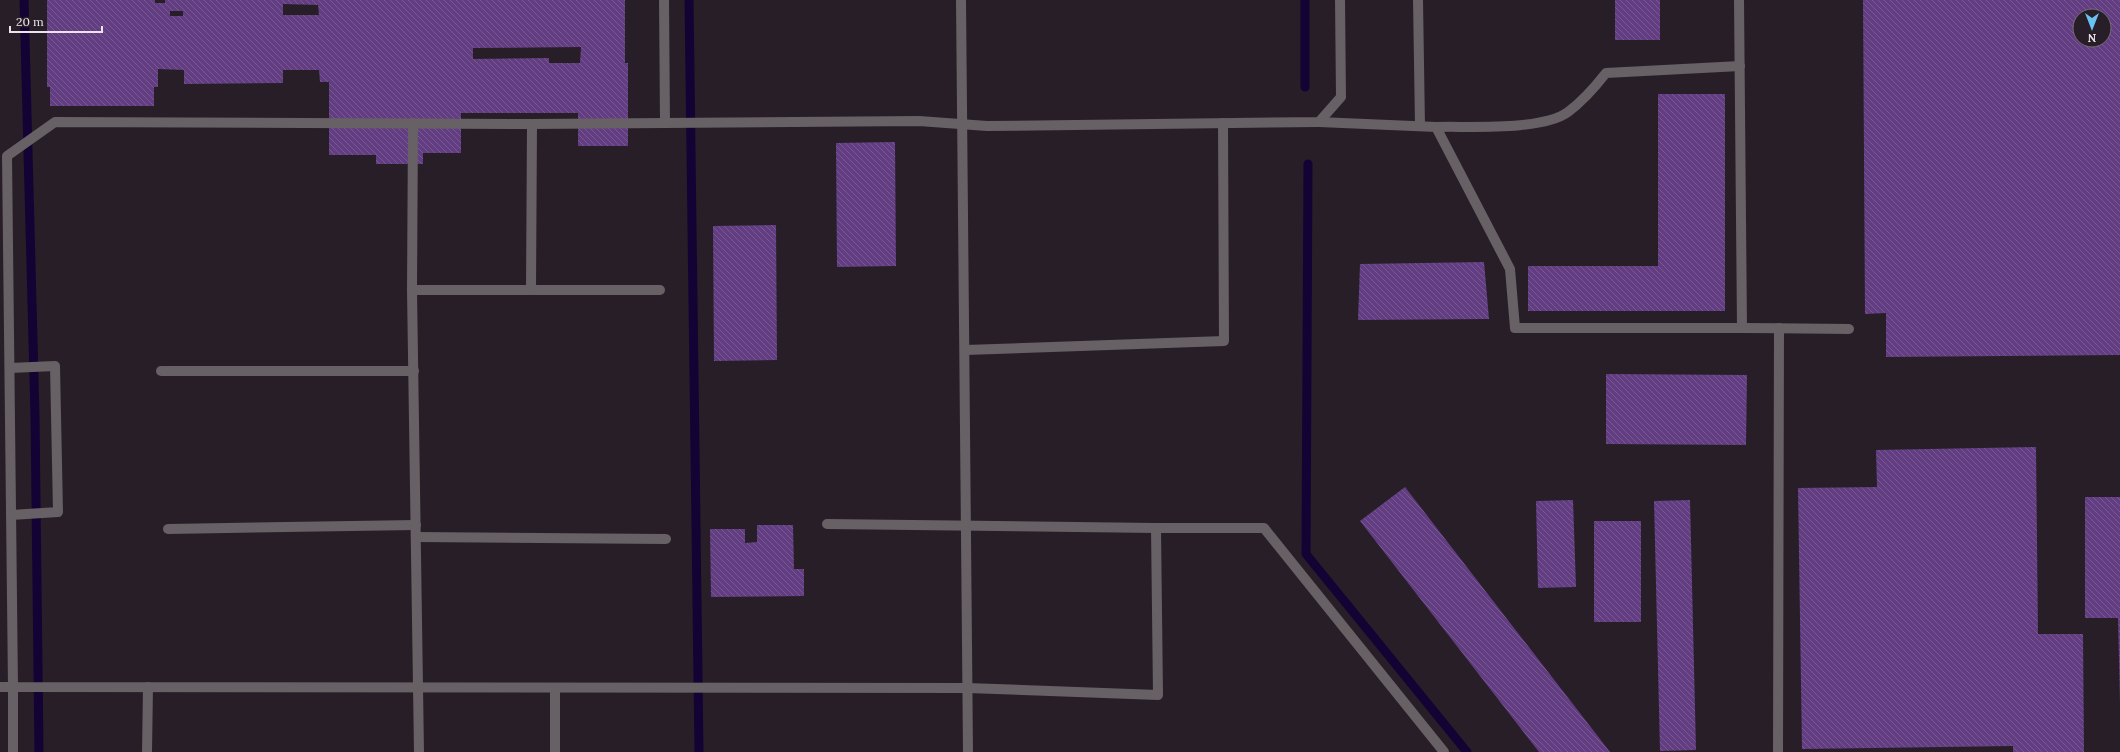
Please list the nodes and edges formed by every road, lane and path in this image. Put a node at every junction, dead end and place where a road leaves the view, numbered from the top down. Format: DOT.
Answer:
graph roads {
  1 [pos="664,0"];
  2 [pos="961,0"];
  3 [pos="1340,0"];
  4 [pos="1418,0"];
  5 [pos="1739,0"];
  6 [pos="1740,66"];
  7 [pos="665,122"];
  8 [pos="1319,122"];
  9 [pos="413,124"];
  10 [pos="532,124"];
  11 [pos="963,124"];
  12 [pos="1223,124"];
  13 [pos="1420,126"];
  14 [pos="1436,126"];
  15 [pos="412,290"];
  16 [pos="531,290"];
  17 [pos="660,290"];
  18 [pos="1742,328"];
  19 [pos="1780,328"];
  20 [pos="1849,329"];
  21 [pos="965,350"];
  22 [pos="10,368"];
  23 [pos="161,371"];
  24 [pos="414,371"];
  25 [pos="11,515"];
  26 [pos="827,524"];
  27 [pos="416,525"];
  28 [pos="966,527"];
  29 [pos="1156,528"];
  30 [pos="168,529"];
  31 [pos="416,537"];
  32 [pos="666,539"];
  33 [pos="0,687"];
  34 [pos="13,687"];
  35 [pos="148,687"];
  36 [pos="418,688"];
  37 [pos="555,688"];
  38 [pos="967,688"];
  39 [pos="13,752"];
  40 [pos="148,752"];
  41 [pos="419,752"];
  42 [pos="555,752"];
  43 [pos="968,752"];
  44 [pos="1444,752"];
  45 [pos="1778,752"];
  1 -- 7 [label="street"];
  2 -- 11 [label="street"];
  3 -- 8 [label="street"];
  4 -- 13 [label="street"];
  5 -- 6 [label="street"];
  6 -- 14 [label="street"];
  6 -- 18 [label="street"];
  7 -- 10 [label="street"];
  7 -- 11 [label="street"];
  8 -- 12 [label="street"];
  8 -- 13 [label="street"];
  9 -- 10 [label="street"];
  9 -- 15 [label="street"];
  9 -- 22 [label="street"];
  10 -- 16 [label="street"];
  11 -- 12 [label="street"];
  11 -- 21 [label="street"];
  12 -- 21 [label="street"];
  13 -- 14 [label="street"];
  14 -- 18 [label="street"];
  15 -- 16 [label="street"];
  15 -- 24 [label="street"];
  16 -- 17 [label="street"];
  18 -- 19 [label="street"];
  19 -- 20 [label="street"];
  19 -- 45 [label="street"];
  21 -- 28 [label="street"];
  22 -- 25 [label="street"];
  22 -- 25 [label="street"];
  23 -- 24 [label="street"];
  24 -- 27 [label="street"];
  25 -- 34 [label="street"];
  26 -- 28 [label="street"];
  27 -- 30 [label="street"];
  27 -- 31 [label="street"];
  28 -- 29 [label="street"];
  28 -- 38 [label="street"];
  29 -- 38 [label="street"];
  29 -- 44 [label="street"];
  31 -- 32 [label="street"];
  31 -- 36 [label="street"];
  33 -- 34 [label="street"];
  34 -- 35 [label="street"];
  34 -- 39 [label="street"];
  35 -- 36 [label="street"];
  35 -- 40 [label="street"];
  36 -- 37 [label="street"];
  36 -- 41 [label="street"];
  37 -- 38 [label="street"];
  37 -- 42 [label="street"];
  38 -- 43 [label="street"];
}
